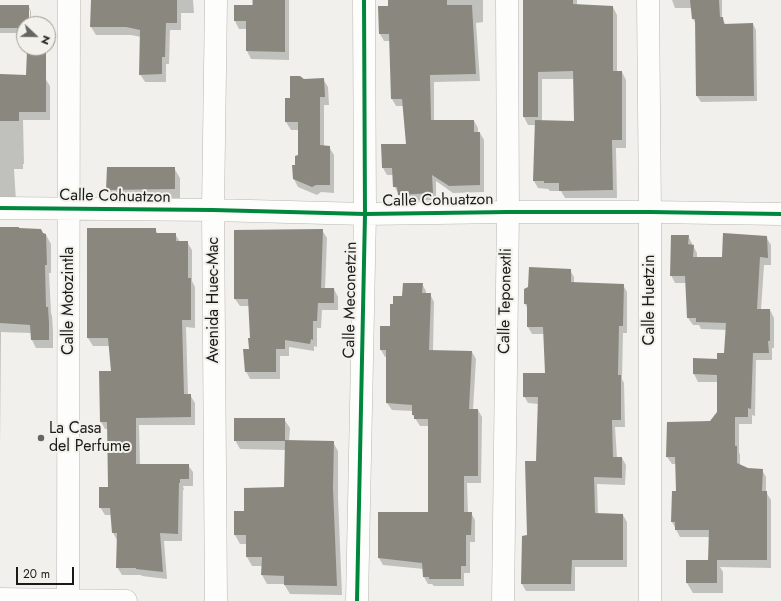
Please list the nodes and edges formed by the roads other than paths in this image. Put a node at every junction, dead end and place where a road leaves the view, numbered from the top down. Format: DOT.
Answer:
graph roads {
  1 [pos="69,0"];
  2 [pos="216,0"];
  3 [pos="364,0"];
  4 [pos="507,0"];
  5 [pos="648,0"];
  6 [pos="0,208"];
  7 [pos="69,208"];
  8 [pos="213,210"];
  9 [pos="508,212"];
  10 [pos="650,212"];
  11 [pos="364,214"];
  12 [pos="781,214"];
  13 [pos="0,599"];
  14 [pos="68,601"];
  15 [pos="126,601"];
  16 [pos="216,601"];
  17 [pos="357,601"];
  18 [pos="503,601"];
  19 [pos="650,601"];
  1 -- 7 [label="street, Calle Motozintla"];
  2 -- 8 [label="street, Avenida Huec-Mac"];
  3 -- 11 [label="street, Calle Meconetzin"];
  4 -- 9 [label="street, Calle Teponextli"];
  5 -- 10 [label="street, Calle Huetzin"];
  6 -- 7 [label="street, Calle Cohuatzon"];
  7 -- 8 [label="street, Calle Cohuatzon"];
  7 -- 14 [label="street, Calle Motozintla"];
  8 -- 11 [label="street, Calle Cohuatzon"];
  8 -- 16 [label="street, Avenida Huec-Mac"];
  9 -- 10 [label="street, Calle Cohuatzon"];
  9 -- 11 [label="street, Calle Cohuatzon"];
  9 -- 18 [label="street, Calle Teponextli"];
  10 -- 12 [label="street, Calle Cohuatzon"];
  10 -- 19 [label="street, Calle Huetzin"];
  11 -- 17 [label="street, Calle Meconetzin"];
  13 -- 14 [label="street"];
  14 -- 15 [label="street"];
}
